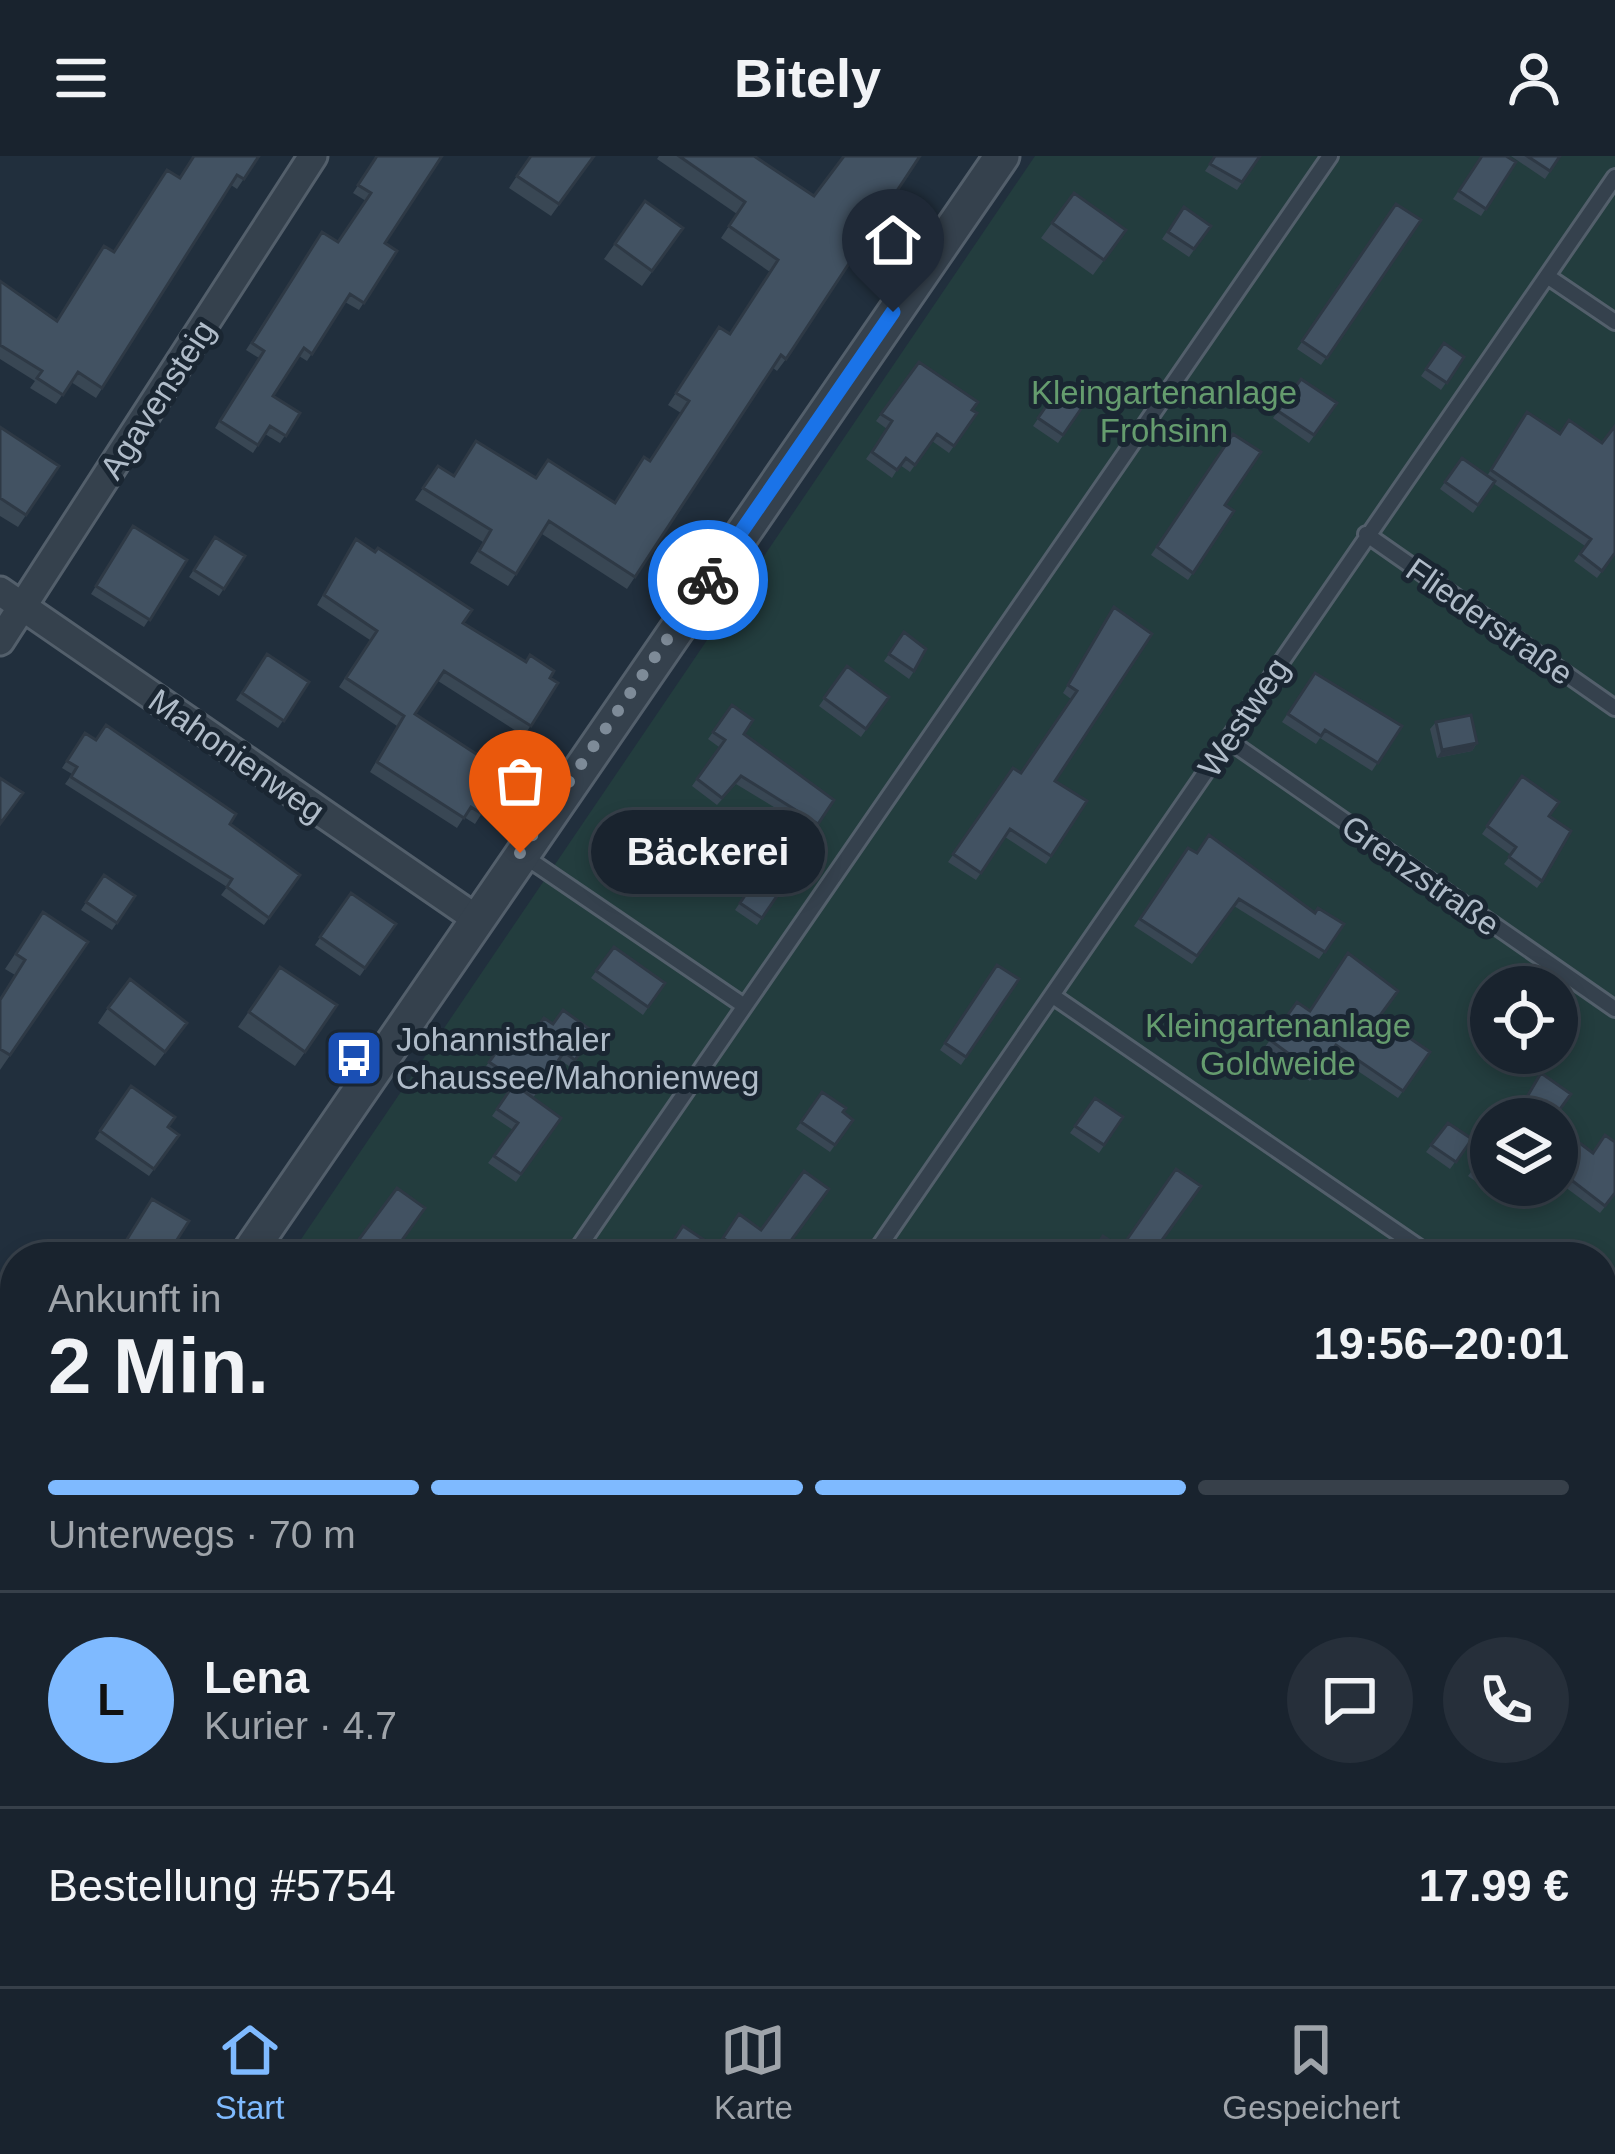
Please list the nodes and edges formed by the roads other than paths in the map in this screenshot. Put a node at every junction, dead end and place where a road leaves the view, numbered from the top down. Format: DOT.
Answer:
graph roads {
  1 [pos="313,156"];
  2 [pos="1002,156"];
  3 [pos="1330,156"];
  4 [pos="1615,177"];
  5 [pos="1547,276"];
  6 [pos="1615,322"];
  7 [pos="1366,534"];
  8 [pos="12,598"];
  9 [pos="0,641"];
  10 [pos="1615,707"];
  11 [pos="1228,740"];
  12 [pos="520,853"];
  13 [pos="475,918"];
  14 [pos="1053,996"];
  15 [pos="743,1005"];
  16 [pos="1615,1009"];
  17 [pos="256,1242"];
  18 [pos="582,1242"];
  19 [pos="883,1242"];
  20 [pos="1411,1242"];
  1 -- 8 [label="street, Agavensteig"];
  2 -- 12 [label="street"];
  3 -- 15 [label="lane"];
  4 -- 5 [label="lane, Westweg"];
  5 -- 6 [label="lane"];
  5 -- 7 [label="lane, Westweg"];
  7 -- 10 [label="lane, Fliederstraße"];
  7 -- 11 [label="lane, Westweg"];
  8 -- 9 [label="street, Agavensteig"];
  8 -- 13 [label="street, Mahonienweg"];
  11 -- 14 [label="lane, Westweg"];
  11 -- 16 [label="lane, Grenzstraße"];
  12 -- 13 [label="street"];
  12 -- 15 [label="lane"];
  13 -- 17 [label="street"];
  14 -- 19 [label="lane, Westweg"];
  14 -- 20 [label="lane"];
  15 -- 18 [label="lane"];
}
